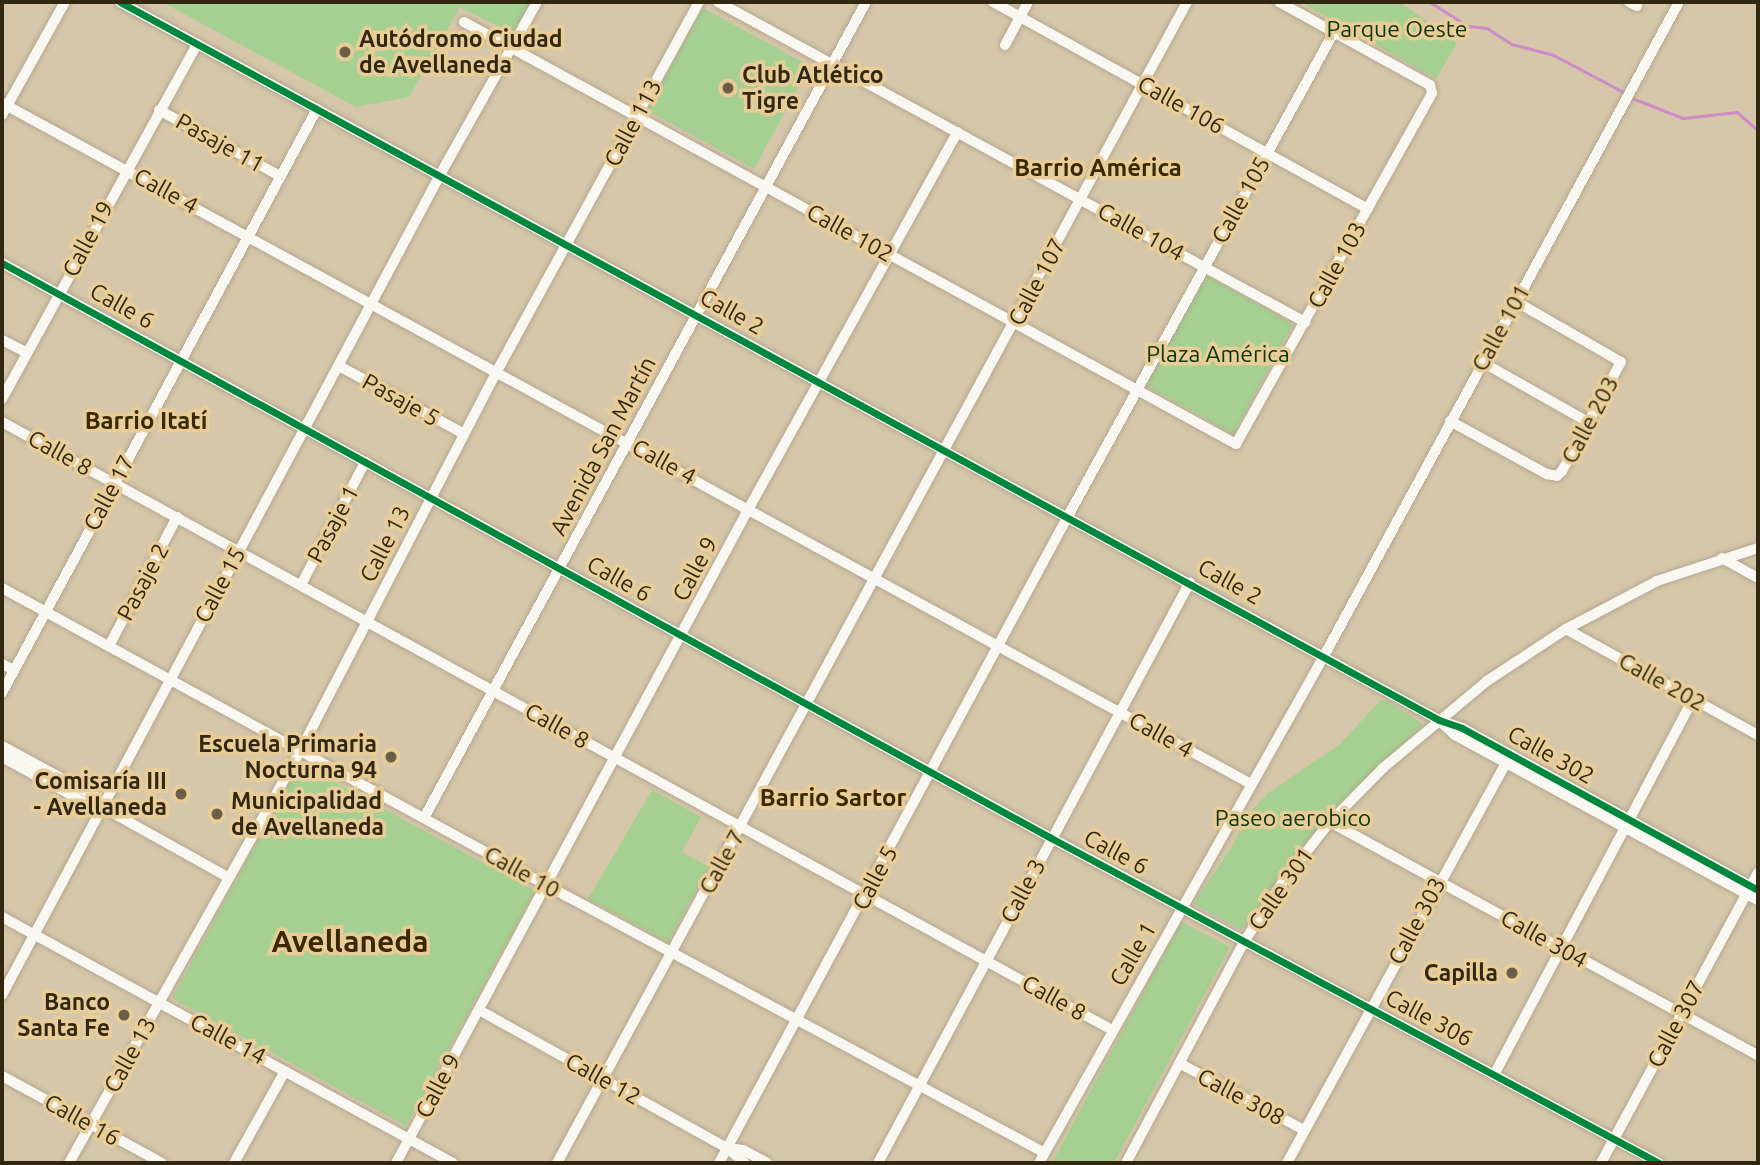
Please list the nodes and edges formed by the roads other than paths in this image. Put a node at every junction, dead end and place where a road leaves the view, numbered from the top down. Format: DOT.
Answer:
graph roads {
  1 [pos="65,2"];
  2 [pos="120,2"];
  3 [pos="537,2"];
  4 [pos="699,2"];
  5 [pos="718,2"];
  6 [pos="866,2"];
  7 [pos="993,2"];
  8 [pos="1028,2"];
  9 [pos="1188,2"];
  10 [pos="1279,2"];
  11 [pos="1679,2"];
  12 [pos="1020,16"];
  13 [pos="464,22"];
  14 [pos="1334,32"];
  15 [pos="197,44"];
  16 [pos="1006,45"];
  17 [pos="512,47"];
  18 [pos="832,64"];
  19 [pos="1143,84"];
  20 [pos="4,108"];
  21 [pos="317,109"];
  22 [pos="159,110"];
  23 [pos="636,116"];
  24 [pos="957,132"];
  25 [pos="1268,153"];
  26 [pos="126,169"];
  27 [pos="440,175"];
  28 [pos="281,176"];
  29 [pos="765,187"];
  30 [pos="1082,199"];
  31 [pos="1368,209"];
  32 [pos="248,236"];
  33 [pos="567,244"];
  34 [pos="890,254"];
  35 [pos="2,262"];
  36 [pos="1204,267"];
  37 [pos="58,294"];
  38 [pos="1516,301"];
  39 [pos="372,303"];
  40 [pos="696,314"];
  41 [pos="1304,322"];
  42 [pos="1016,323"];
  43 [pos="2,340"];
  44 [pos="27,353"];
  45 [pos="181,361"];
  46 [pos="1482,362"];
  47 [pos="339,366"];
  48 [pos="497,371"];
  49 [pos="819,381"];
  50 [pos="1137,389"];
  51 [pos="2,399"];
  52 [pos="1450,421"];
  53 [pos="2,422"];
  54 [pos="1588,422"];
  55 [pos="305,429"];
  56 [pos="464,434"];
  57 [pos="627,441"];
  58 [pos="1236,444"];
  59 [pos="945,449"];
  60 [pos="365,462"];
  61 [pos="114,483"];
  62 [pos="430,498"];
  63 [pos="749,508"];
  64 [pos="1068,516"];
  65 [pos="177,517"];
  66 [pos="1758,548"];
  67 [pos="238,551"];
  68 [pos="1722,558"];
  69 [pos="559,568"];
  70 [pos="874,578"];
  71 [pos="1758,578"];
  72 [pos="1190,582"];
  73 [pos="301,585"];
  74 [pos="2,588"];
  75 [pos="47,612"];
  76 [pos="367,621"];
  77 [pos="1566,629"];
  78 [pos="682,636"];
  79 [pos="109,646"];
  80 [pos="999,646"];
  81 [pos="1324,656"];
  82 [pos="2,664"];
  83 [pos="14,670"];
  84 [pos="170,679"];
  85 [pos="493,690"];
  86 [pos="2,693"];
  87 [pos="1693,699"];
  88 [pos="806,704"];
  89 [pos="1120,712"];
  90 [pos="1439,720"];
  91 [pos="1758,735"];
  92 [pos="2,746"];
  93 [pos="300,751"];
  94 [pos="2,757"];
  95 [pos="615,758"];
  96 [pos="1508,758"];
  97 [pos="931,772"];
  98 [pos="1251,784"];
  99 [pos="102,807"];
  100 [pos="424,818"];
  101 [pos="1329,822"];
  102 [pos="1628,824"];
  103 [pos="741,828"];
  104 [pos="1051,838"];
  105 [pos="1758,873"];
  106 [pos="228,877"];
  107 [pos="1438,881"];
  108 [pos="546,886"];
  109 [pos="1752,890"];
  110 [pos="866,895"];
  111 [pos="1758,900"];
  112 [pos="1181,909"];
  113 [pos="2,917"];
  114 [pos="34,934"];
  115 [pos="1244,942"];
  116 [pos="1561,948"];
  117 [pos="671,953"];
  118 [pos="985,961"];
  119 [pos="2,995"];
  120 [pos="159,1002"];
  121 [pos="1370,1009"];
  122 [pos="479,1010"];
  123 [pos="1681,1013"];
  124 [pos="798,1021"];
  125 [pos="1112,1030"];
  126 [pos="1758,1055"];
  127 [pos="1179,1063"];
  128 [pos="285,1071"];
  129 [pos="1494,1075"];
  130 [pos="2,1076"];
  131 [pos="603,1079"];
  132 [pos="919,1086"];
  133 [pos="91,1125"];
  134 [pos="1304,1130"];
  135 [pos="1614,1139"];
  136 [pos="409,1140"];
  137 [pos="727,1148"];
  138 [pos="1042,1158"];
  139 [pos="69,1163"];
  140 [pos="162,1163"];
  141 [pos="234,1163"];
  142 [pos="396,1163"];
  143 [pos="453,1163"];
  144 [pos="557,1163"];
  145 [pos="719,1163"];
  146 [pos="745,1163"];
  147 [pos="767,1163"];
  148 [pos="878,1163"];
  149 [pos="1126,1163"];
  150 [pos="1287,1163"];
  151 [pos="1601,1163"];
  152 [pos="1659,1163"];
  1 -- 20 [label="street"];
  2 -- 15 [label="street, Calle 2"];
  3 -- 17 [label="street, Calle 15"];
  4 -- 23 [label="street, Calle 113"];
  5 -- 18 [label="street, Calle 104"];
  6 -- 18 [label="street, Avenida San Martín"];
  7 -- 12 [label="street, Calle 106"];
  8 -- 12 [label="street"];
  9 -- 19 [label="street, Calle 107"];
  10 -- 14 [label="street"];
  11 -- 38 [label="street, Calle 101"];
  12 -- 16 [label="street"];
  12 -- 19 [label="street, Calle 106"];
  13 -- 17 [label="street, Calle 102"];
  14 -- 25 [label="street, Calle 105"];
  14 -- 31 [label="street, Calle 103"];
  15 -- 21 [label="street, Calle 2"];
  15 -- 22 [label="street, Calle 19"];
  17 -- 23 [label="street, Calle 102"];
  17 -- 27 [label="street, Calle 15"];
  18 -- 24 [label="street, Calle 104"];
  18 -- 29 [label="street, Avenida San Martín"];
  19 -- 25 [label="street, Calle 106"];
  19 -- 30 [label="street, Calle 107"];
  20 -- 26 [label="street, Calle 4"];
  21 -- 27 [label="street, Calle 2"];
  21 -- 28 [label="street, Calle 17"];
  22 -- 26 [label="street, Calle 19"];
  22 -- 28 [label="street, Pasaje 11"];
  23 -- 29 [label="street, Calle 102"];
  23 -- 33 [label="street, Calle 113"];
  24 -- 30 [label="street, Calle 104"];
  24 -- 34 [label="street, Calle 9"];
  25 -- 31 [label="street, Calle 106"];
  25 -- 36 [label="street, Calle 105"];
  26 -- 32 [label="street, Calle 4"];
  26 -- 37 [label="street, Calle 19"];
  27 -- 33 [label="street, Calle 2"];
  27 -- 39 [label="street, Calle 15"];
  28 -- 32 [label="street, Calle 17"];
  29 -- 34 [label="street, Calle 102"];
  29 -- 40 [label="street, Avenida San Martín"];
  30 -- 36 [label="street, Calle 104"];
  30 -- 42 [label="street, Calle 107"];
  31 -- 41 [label="street, Calle 103"];
  32 -- 39 [label="street, Calle 4"];
  32 -- 45 [label="street, Calle 17"];
  33 -- 40 [label="street, Calle 2"];
  33 -- 48 [label="street, Calle 13"];
  34 -- 42 [label="street, Calle 102"];
  34 -- 49 [label="street, Calle 9"];
  35 -- 37 [label="street, Calle 6"];
  36 -- 41 [label="street, Calle 104"];
  36 -- 50 [label="street, Calle 105"];
  37 -- 44 [label="street, Calle 19"];
  37 -- 45 [label="street, Calle 6"];
  38 -- 46 [label="street, Calle 101"];
  38 -- 54 [label="street, Calle 203"];
  39 -- 47 [label="street, Calle 15"];
  39 -- 48 [label="street, Calle 4"];
  40 -- 49 [label="street, Calle 2"];
  40 -- 57 [label="street, Avenida San Martín"];
  41 -- 58 [label="street, Calle 103"];
  42 -- 50 [label="street, Calle 102"];
  42 -- 59 [label="street, Calle 107"];
  43 -- 44 [label="street"];
  44 -- 51 [label="street, Calle 19"];
  45 -- 55 [label="street, Calle 6"];
  45 -- 61 [label="street, Calle 17"];
  46 -- 52 [label="street, Calle 101"];
  46 -- 54 [label="street"];
  47 -- 55 [label="street, Calle 15"];
  47 -- 56 [label="street, Pasaje 5"];
  48 -- 56 [label="street, Calle 13"];
  48 -- 57 [label="street, Calle 4"];
  49 -- 59 [label="street, Calle 2"];
  49 -- 63 [label="street, Calle 9"];
  50 -- 58 [label="street, Calle 102"];
  50 -- 64 [label="street, Calle 105"];
  52 -- 54 [label="street, Calle 203"];
  52 -- 81 [label="street, Calle 101"];
  53 -- 61 [label="street, Calle 8"];
  55 -- 60 [label="street, Calle 6"];
  55 -- 67 [label="street, Calle 15"];
  56 -- 62 [label="street, Calle 13"];
  57 -- 63 [label="street, Calle 4"];
  57 -- 69 [label="street, Avenida San Martín"];
  59 -- 64 [label="street, Calle 2"];
  59 -- 70 [label="street, Calle 7"];
  60 -- 62 [label="street, Calle 6"];
  60 -- 73 [label="street, Pasaje 1"];
  61 -- 65 [label="street, Calle 8"];
  61 -- 75 [label="street, Calle 17"];
  62 -- 69 [label="street, Calle 6"];
  62 -- 76 [label="street, Calle 13"];
  63 -- 70 [label="street, Calle 4"];
  63 -- 78 [label="street, Calle 9"];
  64 -- 72 [label="street, Calle 2"];
  64 -- 80 [label="street, Calle 5"];
  65 -- 67 [label="street, Calle 8"];
  65 -- 79 [label="street, Pasaje 2"];
  66 -- 68 [label="street, Calle 301"];
  67 -- 73 [label="street, Calle 8"];
  67 -- 84 [label="street, Calle 15"];
  68 -- 71 [label="street"];
  68 -- 77 [label="street, Calle 301"];
  69 -- 78 [label="street, Calle 6"];
  69 -- 85 [label="street, Avenida San Martín"];
  70 -- 80 [label="street, Calle 4"];
  70 -- 88 [label="street, Calle 7"];
  72 -- 81 [label="street, Calle 2"];
  72 -- 89 [label="street, Calle 3"];
  73 -- 76 [label="street, Calle 8"];
  74 -- 75 [label="street, Calle 10"];
  75 -- 79 [label="street, Calle 10"];
  75 -- 83 [label="street, Calle 17"];
  76 -- 85 [label="street, Calle 8"];
  76 -- 93 [label="street, Calle 13"];
  77 -- 87 [label="street, Calle 202"];
  77 -- 90 [label="street, Calle 301"];
  78 -- 88 [label="street, Calle 6"];
  78 -- 95 [label="street, Calle 9"];
  79 -- 84 [label="street, Calle 10"];
  80 -- 89 [label="street, Calle 4"];
  80 -- 97 [label="street, Calle 5"];
  81 -- 90 [label="street, Calle 302"];
  81 -- 98 [label="street, Calle 1"];
  82 -- 83 [label="street"];
  83 -- 86 [label="street, Calle 17"];
  84 -- 93 [label="street, Calle 10"];
  84 -- 99 [label="street, Calle 15"];
  85 -- 95 [label="street, Calle 8"];
  85 -- 100 [label="street, Avenida San Martín"];
  87 -- 91 [label="street, Calle 202"];
  87 -- 102 [label="street"];
  88 -- 97 [label="street, Calle 6"];
  88 -- 103 [label="street, Calle 7"];
  89 -- 98 [label="street, Calle 4"];
  89 -- 104 [label="street, Calle 3"];
  90 -- 96 [label="street, Calle 302"];
  90 -- 101 [label="street, Calle 301"];
  92 -- 99 [label="street"];
  93 -- 100 [label="street, Calle 10"];
  93 -- 106 [label="street, Calle 13"];
  94 -- 99 [label="street"];
  95 -- 103 [label="street, Calle 8"];
  95 -- 108 [label="street, Calle 9"];
  96 -- 102 [label="street, Calle 302"];
  96 -- 107 [label="street, Calle 303"];
  97 -- 104 [label="street, Calle 6"];
  97 -- 110 [label="street, Calle 5"];
  98 -- 112 [label="street, Calle 1"];
  99 -- 106 [label="street"];
  99 -- 114 [label="street, Calle 15"];
  100 -- 108 [label="street, Calle 10"];
  101 -- 107 [label="street, Calle 304"];
  101 -- 115 [label="street, Calle 301"];
  102 -- 109 [label="street, Calle 302"];
  102 -- 116 [label="street"];
  103 -- 110 [label="street, Calle 8"];
  103 -- 117 [label="street, Calle 7"];
  104 -- 112 [label="street, Calle 6"];
  104 -- 118 [label="street, Calle 3"];
  105 -- 109 [label="street, Calle 307"];
  106 -- 120 [label="street, Calle 13"];
  107 -- 116 [label="street, Calle 304"];
  107 -- 121 [label="street, Calle 303"];
  108 -- 117 [label="street, Calle 10"];
  108 -- 122 [label="street, Calle 9"];
  109 -- 111 [label="street, Calle 302"];
  109 -- 123 [label="street, Calle 307"];
  110 -- 118 [label="street, Calle 8"];
  110 -- 124 [label="street, Calle 5"];
  112 -- 115 [label="street, Calle 306"];
  112 -- 125 [label="street, Calle 1"];
  113 -- 114 [label="street, Calle 14"];
  114 -- 119 [label="street, Calle 15"];
  114 -- 120 [label="street, Calle 14"];
  115 -- 121 [label="street, Calle 306"];
  115 -- 127 [label="street, Calle 301"];
  116 -- 123 [label="street, Calle 304"];
  116 -- 129 [label="street"];
  117 -- 124 [label="street, Calle 10"];
  117 -- 131 [label="street, Calle 7"];
  118 -- 125 [label="street, Calle 8"];
  118 -- 132 [label="street, Calle 3"];
  120 -- 128 [label="street, Calle 14"];
  120 -- 133 [label="street, Calle 13"];
  121 -- 129 [label="street, Calle 306"];
  121 -- 134 [label="street, Calle 303"];
  122 -- 131 [label="street, Calle 12"];
  122 -- 136 [label="street, Calle 9"];
  123 -- 126 [label="street, Calle 304"];
  123 -- 135 [label="street, Calle 307"];
  124 -- 132 [label="street, Calle 10"];
  124 -- 137 [label="street, Calle 5"];
  125 -- 138 [label="street, Calle 1"];
  127 -- 134 [label="street, Calle 308"];
  127 -- 149 [label="street, Calle 301"];
  128 -- 136 [label="street, Calle 14"];
  128 -- 141 [label="street"];
  129 -- 135 [label="street, Calle 306"];
  130 -- 133 [label="street, Calle 16"];
  131 -- 137 [label="street, Calle 12"];
  131 -- 144 [label="street, Calle 7"];
  132 -- 138 [label="street, Calle 10"];
  132 -- 148 [label="street, Calle 3"];
  133 -- 139 [label="street, Calle 13"];
  133 -- 140 [label="street, Calle 16"];
  134 -- 150 [label="street, Calle 303"];
  135 -- 151 [label="street, Calle 307"];
  135 -- 152 [label="street, Calle 306"];
  136 -- 142 [label="street, Calle 9"];
  136 -- 143 [label="street, Calle 14"];
  137 -- 145 [label="street, Calle 5"];
  137 -- 146 [label="street, Calle 12"];
  137 -- 147 [label="street, Calle 12"];
}
